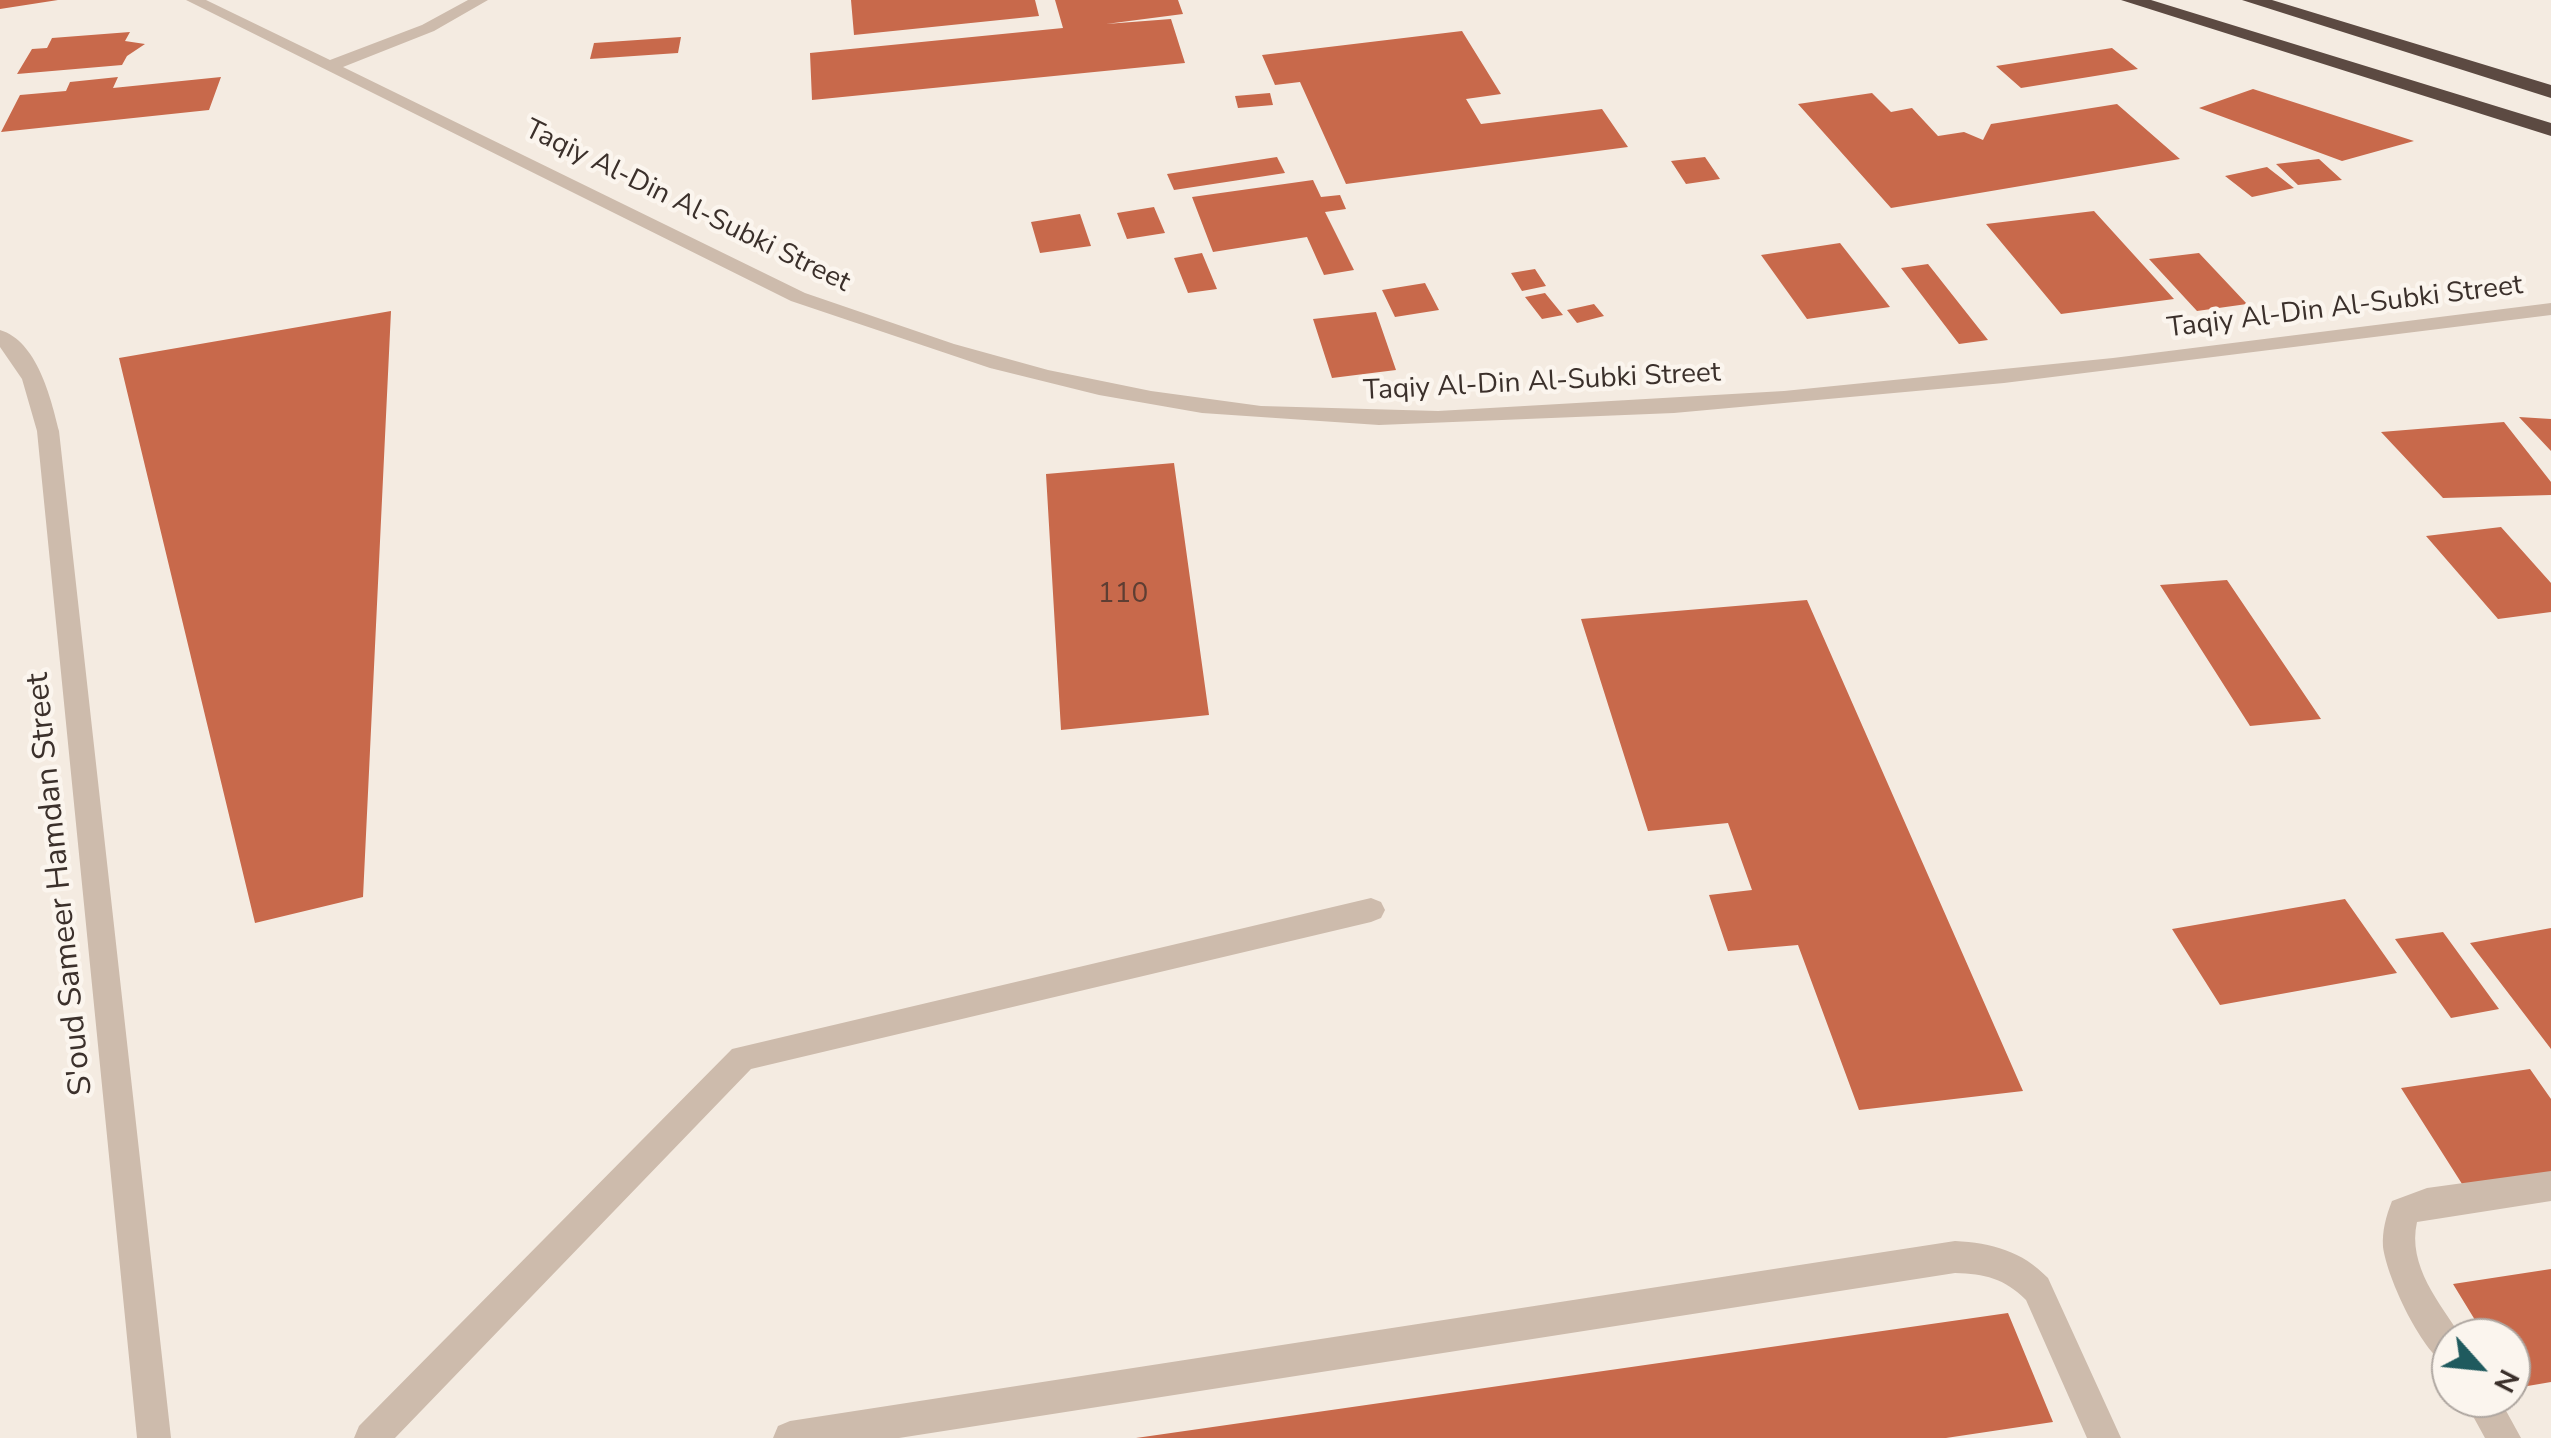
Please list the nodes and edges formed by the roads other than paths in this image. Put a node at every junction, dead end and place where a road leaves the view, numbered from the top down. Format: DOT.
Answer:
graph roads {
  1 [pos="194,0"];
  2 [pos="480,0"];
  3 [pos="2130,0"];
  4 [pos="2252,0"];
  5 [pos="330,66"];
  6 [pos="2551,92"];
  7 [pos="2551,130"];
  8 [pos="2551,309"];
  9 [pos="0,336"];
  10 [pos="1371,910"];
  11 [pos="2551,1186"];
  12 [pos="2431,1318"];
  13 [pos="154,1438"];
  14 [pos="370,1438"];
  15 [pos="790,1438"];
  16 [pos="2104,1438"];
  1 -- 5 [label="street, Taqiy Al-Din Al-Subki Street"];
  2 -- 5 [label="street"];
  3 -- 7 [label="highway"];
  4 -- 6 [label="highway"];
  5 -- 8 [label="street, Taqiy Al-Din Al-Subki Street"];
  9 -- 13 [label="street, S'oud Sameer Hamdan Street"];
  10 -- 14 [label="street"];
  11 -- 12 [label="street"];
  15 -- 16 [label="street"];
}
